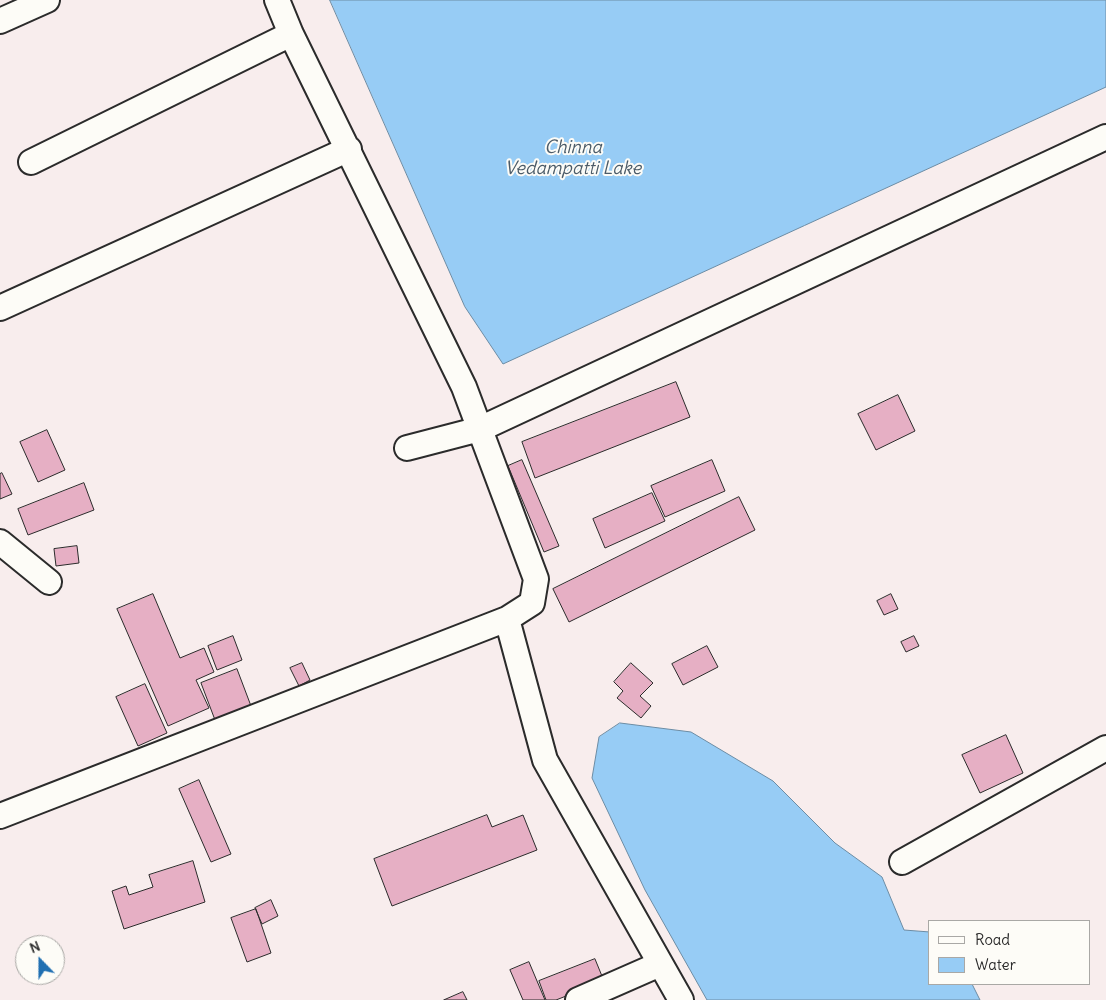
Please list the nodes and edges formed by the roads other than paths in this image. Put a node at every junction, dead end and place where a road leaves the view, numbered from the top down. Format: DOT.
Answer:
graph roads {
  1 [pos="47,0"];
  2 [pos="277,0"];
  3 [pos="0,21"];
  4 [pos="291,34"];
  5 [pos="1106,137"];
  6 [pos="349,149"];
  7 [pos="31,162"];
  8 [pos="0,308"];
  9 [pos="480,429"];
  10 [pos="407,448"];
  11 [pos="0,542"];
  12 [pos="49,582"];
  13 [pos="507,619"];
  14 [pos="1106,748"];
  15 [pos="0,816"];
  16 [pos="902,862"];
  17 [pos="660,964"];
  18 [pos="578,1000"];
  19 [pos="681,1000"];
  1 -- 3 [label="street"];
  2 -- 4 [label="street"];
  4 -- 6 [label="street"];
  4 -- 7 [label="street"];
  5 -- 9 [label="street"];
  6 -- 8 [label="street"];
  6 -- 9 [label="street"];
  9 -- 10 [label="street"];
  9 -- 13 [label="street"];
  11 -- 12 [label="street"];
  13 -- 15 [label="street"];
  13 -- 17 [label="street"];
  14 -- 16 [label="street"];
  17 -- 18 [label="street"];
  17 -- 19 [label="street"];
}
